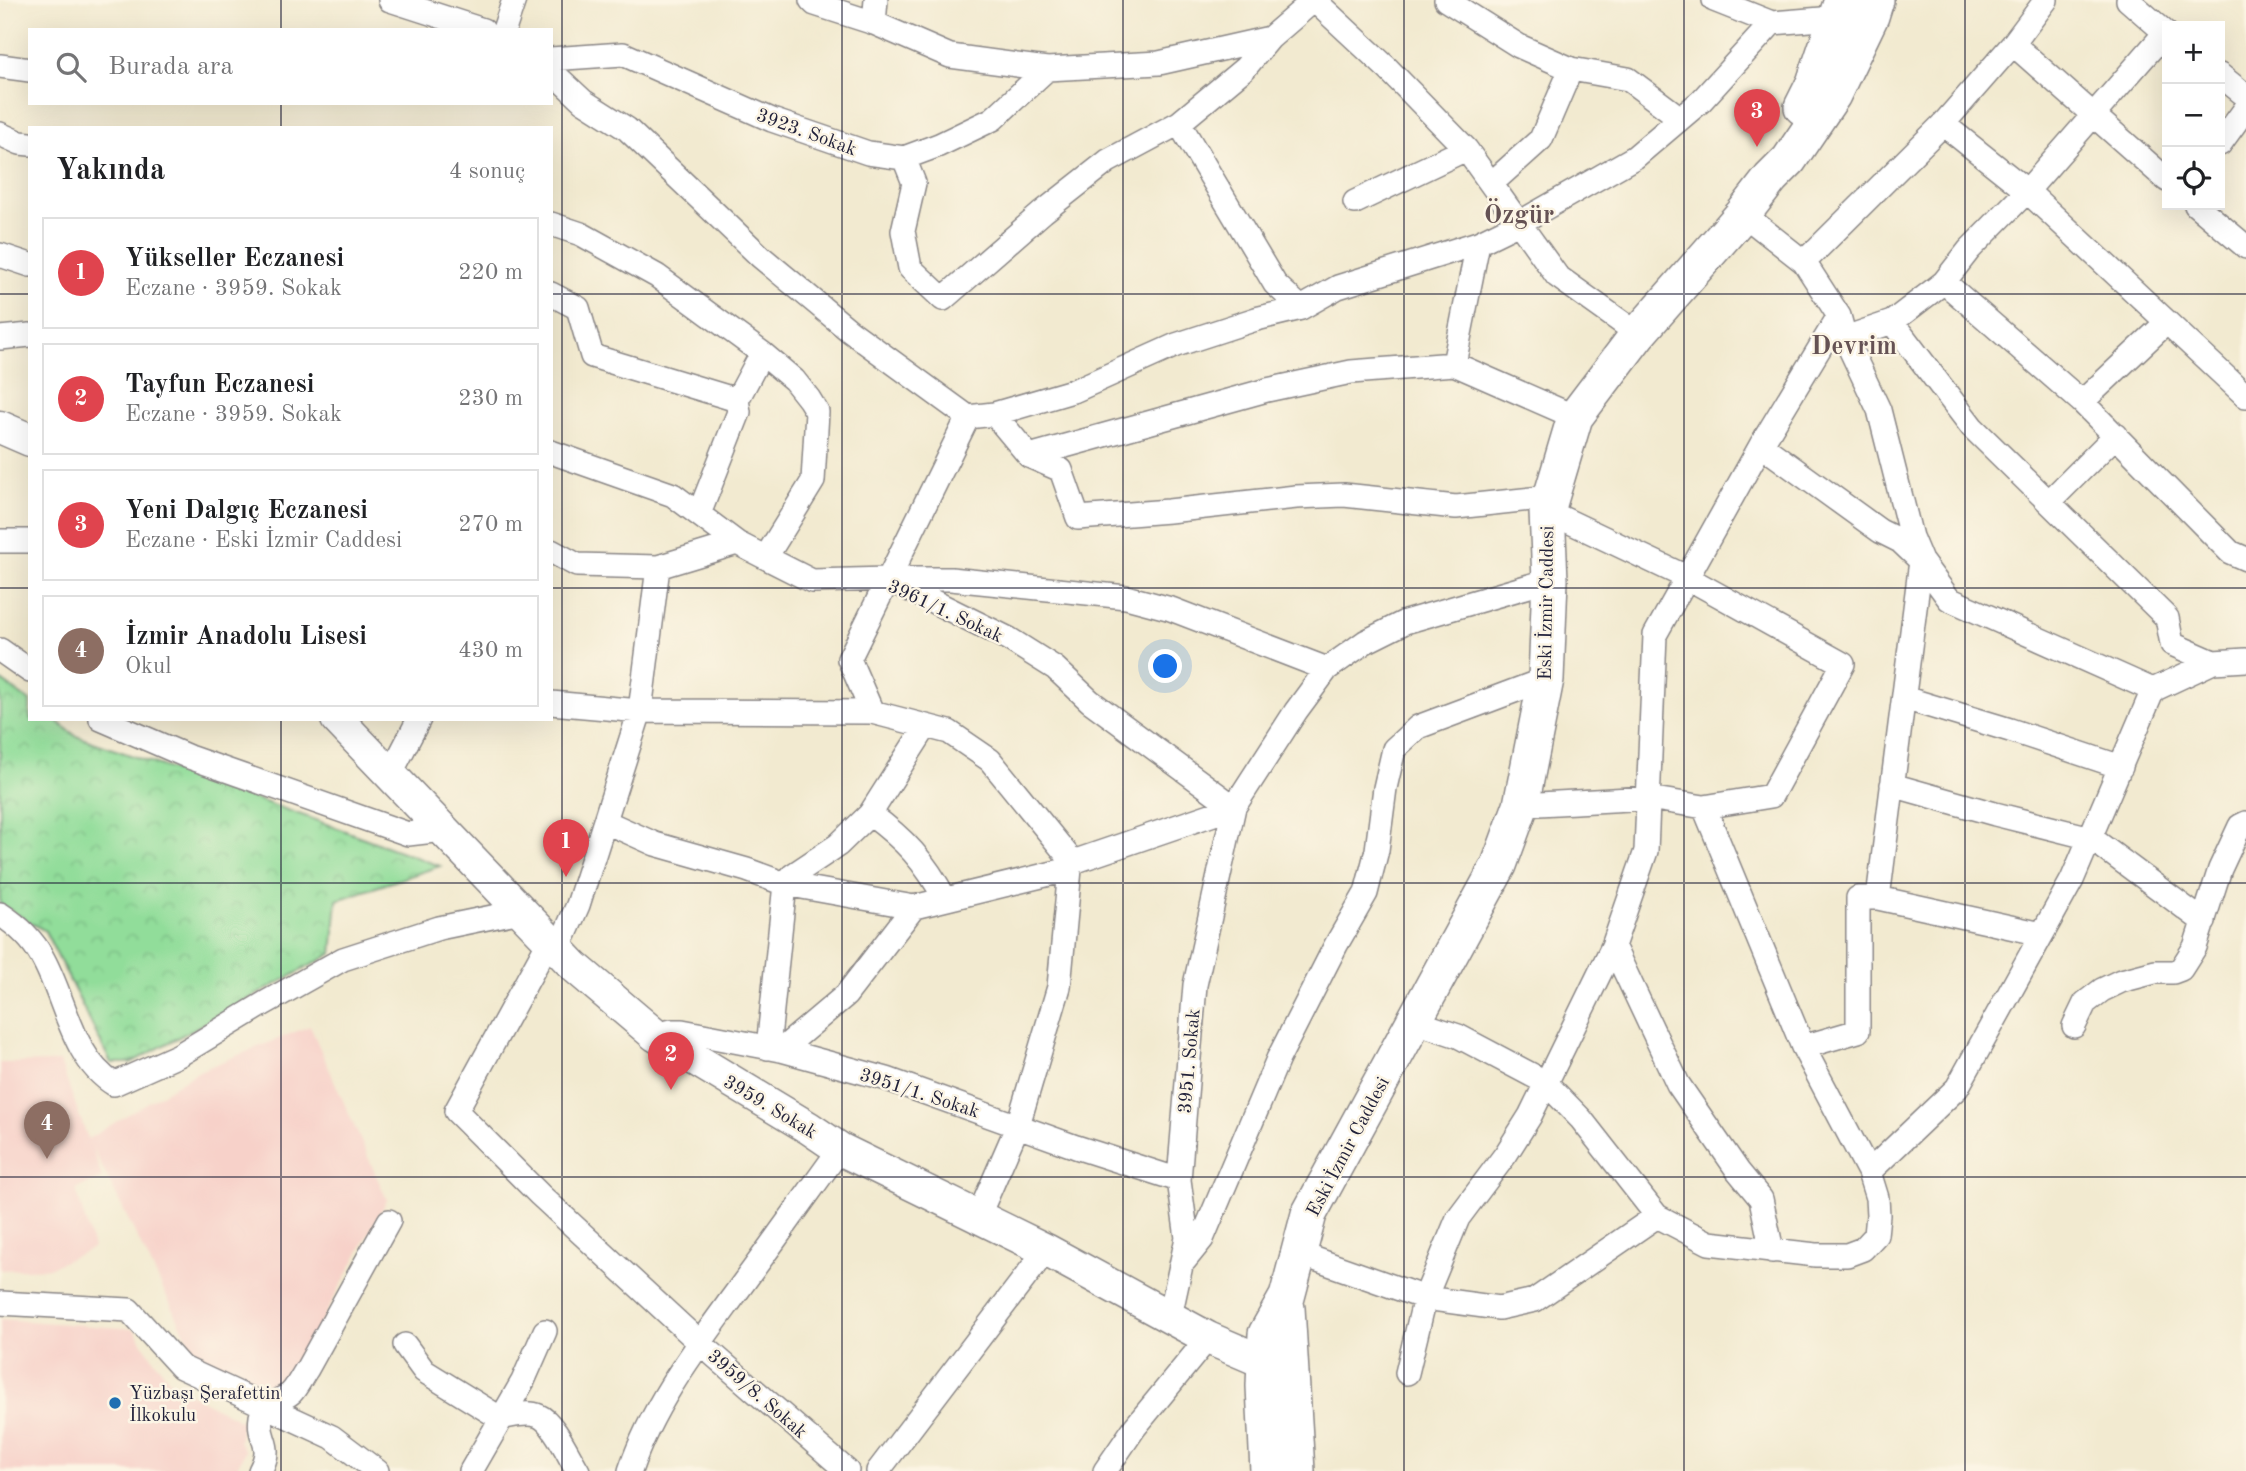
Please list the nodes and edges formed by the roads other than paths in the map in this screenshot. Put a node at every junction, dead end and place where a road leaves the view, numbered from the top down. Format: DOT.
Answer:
graph roads {
  1 [pos="390,0"];
  2 [pos="514,0"];
  3 [pos="811,0"];
  4 [pos="876,0"];
  5 [pos="1314,0"];
  6 [pos="1446,0"];
  7 [pos="1714,0"];
  8 [pos="2046,0"];
  9 [pos="2129,0"];
  10 [pos="1856,8"];
  11 [pos="874,23"];
  12 [pos="1772,23"];
  13 [pos="478,28"];
  14 [pos="505,28"];
  15 [pos="2162,30"];
  16 [pos="1270,38"];
  17 [pos="2162,38"];
  18 [pos="2012,44"];
  19 [pos="553,59"];
  20 [pos="0,66"];
  21 [pos="1046,69"];
  22 [pos="1571,69"];
  23 [pos="28,70"];
  24 [pos="553,73"];
  25 [pos="2225,79"];
  26 [pos="2246,96"];
  27 [pos="2246,108"];
  28 [pos="2092,116"];
  29 [pos="1680,118"];
  30 [pos="1179,123"];
  31 [pos="1943,124"];
  32 [pos="0,134"];
  33 [pos="2225,137"];
  34 [pos="28,144"];
  35 [pos="1466,149"];
  36 [pos="904,158"];
  37 [pos="2162,176"];
  38 [pos="1492,183"];
  39 [pos="2027,191"];
  40 [pos="1355,202"];
  41 [pos="2202,210"];
  42 [pos="1743,214"];
  43 [pos="1519,223"];
  44 [pos="553,225"];
  45 [pos="1478,243"];
  46 [pos="2246,247"];
  47 [pos="0,256"];
  48 [pos="1804,262"];
  49 [pos="28,264"];
  50 [pos="1944,282"];
  51 [pos="553,296"];
  52 [pos="1301,308"];
  53 [pos="1892,322"];
  54 [pos="2167,322"];
  55 [pos="1842,327"];
  56 [pos="1637,334"];
  57 [pos="28,335"];
  58 [pos="0,338"];
  59 [pos="762,353"];
  60 [pos="1454,364"];
  61 [pos="2246,396"];
  62 [pos="737,400"];
  63 [pos="2082,402"];
  64 [pos="994,414"];
  65 [pos="968,417"];
  66 [pos="1576,417"];
  67 [pos="0,426"];
  68 [pos="2116,435"];
  69 [pos="28,439"];
  70 [pos="1761,445"];
  71 [pos="553,453"];
  72 [pos="1029,456"];
  73 [pos="2049,502"];
  74 [pos="1549,504"];
  75 [pos="699,514"];
  76 [pos="0,541"];
  77 [pos="28,541"];
  78 [pos="737,543"];
  79 [pos="553,552"];
  80 [pos="766,557"];
  81 [pos="2246,559"];
  82 [pos="1921,561"];
  83 [pos="658,567"];
  84 [pos="1686,577"];
  85 [pos="888,579"];
  86 [pos="1550,580"];
  87 [pos="0,650"];
  88 [pos="2246,660"];
  89 [pos="2213,662"];
  90 [pos="1327,669"];
  91 [pos="28,670"];
  92 [pos="1546,679"];
  93 [pos="2153,690"];
  94 [pos="1904,698"];
  95 [pos="553,703"];
  96 [pos="640,711"];
  97 [pos="872,712"];
  98 [pos="106,721"];
  99 [pos="339,721"];
  100 [pos="418,721"];
  101 [pos="926,726"];
  102 [pos="2121,767"];
  103 [pos="390,775"];
  104 [pos="1892,785"];
  105 [pos="1647,798"];
  106 [pos="1521,805"];
  107 [pos="1234,807"];
  108 [pos="1704,807"];
  109 [pos="870,814"];
  110 [pos="606,822"];
  111 [pos="2246,823"];
  112 [pos="443,830"];
  113 [pos="2091,838"];
  114 [pos="1072,865"];
  115 [pos="785,884"];
  116 [pos="1878,898"];
  117 [pos="945,899"];
  118 [pos="914,907"];
  119 [pos="521,911"];
  120 [pos="0,914"];
  121 [pos="2204,922"];
  122 [pos="2042,934"];
  123 [pos="554,946"];
  124 [pos="1613,946"];
  125 [pos="1413,1021"];
  126 [pos="2074,1026"];
  127 [pos="655,1035"];
  128 [pos="1803,1046"];
  129 [pos="774,1049"];
  130 [pos="1545,1082"];
  131 [pos="1018,1125"];
  132 [pos="840,1149"];
  133 [pos="1869,1172"];
  134 [pos="1179,1180"];
  135 [pos="1657,1216"];
  136 [pos="978,1217"];
  137 [pos="389,1221"];
  138 [pos="1045,1250"];
  139 [pos="1772,1251"];
  140 [pos="1298,1253"];
  141 [pos="1183,1263"];
  142 [pos="1425,1298"];
  143 [pos="0,1303"];
  144 [pos="1170,1316"];
  145 [pos="545,1331"];
  146 [pos="1208,1338"];
  147 [pos="700,1343"];
  148 [pos="405,1345"];
  149 [pos="1278,1368"];
  150 [pos="1407,1373"];
  151 [pos="267,1407"];
  152 [pos="500,1418"];
  153 [pos="260,1471"];
  154 [pos="377,1471"];
  155 [pos="471,1471"];
  156 [pos="578,1471"];
  157 [pos="630,1471"];
  158 [pos="848,1471"];
  159 [pos="878,1471"];
  160 [pos="1105,1471"];
  161 [pos="1268,1471"];
  162 [pos="1297,1471"];
  1 -- 13 [label="street"];
  2 -- 14 [label="street"];
  3 -- 11 [label="street"];
  4 -- 11 [label="street"];
  5 -- 16 [label="street"];
  5 -- 35 [label="street"];
  6 -- 22 [label="street"];
  7 -- 12 [label="street"];
  8 -- 18 [label="street"];
  9 -- 15 [label="street"];
  10 -- 12 [label="street"];
  10 -- 42 [label="main road, Eski İzmir Caddesi"];
  11 -- 21 [label="street"];
  12 -- 29 [label="street"];
  16 -- 21 [label="street"];
  16 -- 30 [label="street"];
  17 -- 28 [label="street"];
  18 -- 28 [label="street"];
  18 -- 31 [label="street"];
  19 -- 36 [label="street, 3923. Sokak"];
  20 -- 23 [label="street"];
  21 -- 36 [label="street, 3923. Sokak"];
  22 -- 29 [label="street"];
  22 -- 38 [label="street"];
  24 -- 65 [label="street"];
  25 -- 26 [label="street"];
  27 -- 33 [label="street"];
  28 -- 37 [label="street"];
  28 -- 39 [label="street"];
  29 -- 43 [label="street"];
  30 -- 36 [label="street"];
  30 -- 52 [label="street"];
  31 -- 39 [label="street"];
  31 -- 48 [label="street"];
  32 -- 34 [label="street"];
  35 -- 38 [label="street"];
  35 -- 40 [label="street"];
  38 -- 43 [label="street"];
  39 -- 50 [label="street"];
  39 -- 54 [label="street"];
  41 -- 46 [label="street"];
  42 -- 48 [label="street"];
  42 -- 56 [label="main road, Eski İzmir Caddesi"];
  43 -- 45 [label="street"];
  43 -- 56 [label="street"];
  44 -- 59 [label="street"];
  45 -- 52 [label="street"];
  45 -- 60 [label="street"];
  47 -- 49 [label="street"];
  48 -- 55 [label="street"];
  50 -- 53 [label="street"];
  50 -- 63 [label="street"];
  51 -- 62 [label="street"];
  52 -- 64 [label="street"];
  53 -- 55 [label="street"];
  53 -- 73 [label="street"];
  54 -- 61 [label="street"];
  54 -- 63 [label="street"];
  55 -- 70 [label="street"];
  55 -- 82 [label="street"];
  56 -- 66 [label="main road, Eski İzmir Caddesi"];
  57 -- 58 [label="street"];
  59 -- 62 [label="street"];
  59 -- 80 [label="street"];
  60 -- 66 [label="street"];
  60 -- 72 [label="street"];
  62 -- 75 [label="street"];
  63 -- 68 [label="street"];
  64 -- 65 [label="street"];
  64 -- 72 [label="street"];
  65 -- 85 [label="street"];
  66 -- 74 [label="main road, Eski İzmir Caddesi"];
  67 -- 69 [label="street"];
  68 -- 73 [label="street"];
  68 -- 81 [label="street"];
  70 -- 82 [label="street"];
  70 -- 84 [label="street"];
  71 -- 75 [label="street, 3961/1. Sokak"];
  72 -- 74 [label="street"];
  73 -- 89 [label="street"];
  74 -- 84 [label="street"];
  74 -- 86 [label="main road, Eski İzmir Caddesi"];
  75 -- 78 [label="street, 3961/1. Sokak"];
  76 -- 77 [label="street"];
  78 -- 80 [label="street, 3961/1. Sokak"];
  78 -- 83 [label="street"];
  79 -- 83 [label="street"];
  80 -- 85 [label="street, 3961/1. Sokak"];
  82 -- 93 [label="street"];
  82 -- 94 [label="street"];
  83 -- 96 [label="street"];
  84 -- 105 [label="street"];
  84 -- 108 [label="street"];
  85 -- 90 [label="street"];
  85 -- 97 [label="street"];
  85 -- 107 [label="street, 3961/1. Sokak"];
  86 -- 90 [label="street"];
  86 -- 92 [label="main road, Eski İzmir Caddesi"];
  87 -- 91 [label="street"];
  88 -- 89 [label="street"];
  89 -- 93 [label="street"];
  90 -- 107 [label="street"];
  92 -- 106 [label="main road, Eski İzmir Caddesi"];
  92 -- 141 [label="street"];
  93 -- 102 [label="street"];
  94 -- 102 [label="street"];
  94 -- 104 [label="street"];
  95 -- 96 [label="street"];
  96 -- 97 [label="street"];
  96 -- 110 [label="street"];
  97 -- 101 [label="street"];
  98 -- 112 [label="street"];
  99 -- 103 [label="street, 3959. Sokak"];
  100 -- 103 [label="street"];
  101 -- 109 [label="street"];
  101 -- 114 [label="street"];
  102 -- 113 [label="street"];
  103 -- 112 [label="street, 3959. Sokak"];
  104 -- 113 [label="street"];
  104 -- 116 [label="street"];
  105 -- 106 [label="street"];
  105 -- 108 [label="street"];
  105 -- 124 [label="street"];
  106 -- 125 [label="main road, Eski İzmir Caddesi"];
  107 -- 114 [label="street"];
  107 -- 134 [label="street, 3951. Sokak"];
  108 -- 128 [label="street"];
  109 -- 115 [label="street"];
  109 -- 117 [label="street"];
  110 -- 115 [label="street"];
  110 -- 123 [label="street"];
  111 -- 121 [label="street"];
  112 -- 119 [label="street, 3959. Sokak"];
  113 -- 121 [label="street"];
  113 -- 122 [label="street"];
  114 -- 117 [label="street"];
  114 -- 131 [label="street"];
  115 -- 118 [label="street"];
  115 -- 129 [label="street"];
  116 -- 122 [label="street"];
  116 -- 128 [label="street"];
  117 -- 118 [label="street"];
  118 -- 129 [label="street"];
  119 -- 120 [label="street"];
  119 -- 123 [label="street, 3959. Sokak"];
  121 -- 126 [label="street"];
  122 -- 133 [label="street"];
  123 -- 127 [label="street, 3959. Sokak"];
  123 -- 147 [label="street, 3959/8. Sokak"];
  124 -- 130 [label="street"];
  124 -- 139 [label="street"];
  125 -- 130 [label="street"];
  125 -- 140 [label="main road, Eski İzmir Caddesi"];
  127 -- 129 [label="street, 3951/1. Sokak"];
  127 -- 132 [label="street, 3959. Sokak"];
  128 -- 133 [label="street"];
  129 -- 131 [label="street, 3951/1. Sokak"];
  130 -- 135 [label="street"];
  130 -- 142 [label="street"];
  131 -- 134 [label="street, 3951/1. Sokak"];
  131 -- 136 [label="street"];
  132 -- 136 [label="street, 3959. Sokak"];
  132 -- 147 [label="street"];
  133 -- 139 [label="street"];
  134 -- 141 [label="street, 3951. Sokak"];
  135 -- 139 [label="street"];
  135 -- 142 [label="street"];
  136 -- 138 [label="street, 3959. Sokak"];
  137 -- 151 [label="street"];
  138 -- 144 [label="street, 3959. Sokak"];
  138 -- 159 [label="street"];
  140 -- 142 [label="street"];
  140 -- 149 [label="main road, Eski İzmir Caddesi"];
  141 -- 144 [label="street, 3951. Sokak"];
  142 -- 150 [label="street"];
  143 -- 151 [label="street"];
  144 -- 146 [label="street, 3959. Sokak"];
  145 -- 152 [label="street"];
  146 -- 149 [label="street, 3959. Sokak"];
  146 -- 160 [label="street"];
  147 -- 157 [label="street"];
  147 -- 158 [label="street, 3959/8. Sokak"];
  148 -- 152 [label="street"];
  149 -- 161 [label="main road, Eski İzmir Caddesi"];
  149 -- 162 [label="main road, Eski İzmir Caddesi"];
  151 -- 153 [label="street"];
  151 -- 154 [label="street"];
  152 -- 155 [label="street"];
  152 -- 156 [label="street"];
}
